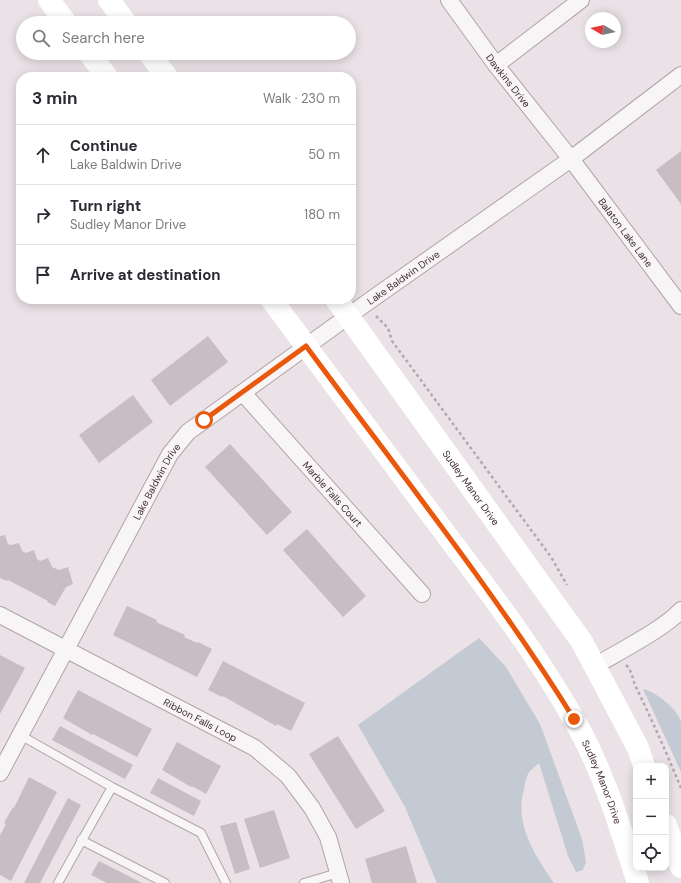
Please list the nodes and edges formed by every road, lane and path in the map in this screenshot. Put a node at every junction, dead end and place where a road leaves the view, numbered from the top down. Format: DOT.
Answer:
graph roads {
  1 [pos="49,0"];
  2 [pos="109,0"];
  3 [pos="449,0"];
  4 [pos="581,0"];
  5 [pos="61,16"];
  6 [pos="121,16"];
  7 [pos="94,60"];
  8 [pos="154,60"];
  9 [pos="496,65"];
  10 [pos="102,72"];
  11 [pos="163,72"];
  12 [pos="681,75"];
  13 [pos="571,159"];
  14 [pos="276,304"];
  15 [pos="340,304"];
  16 [pos="681,306"];
  17 [pos="348,316"];
  18 [pos="388,328"];
  19 [pos="306,346"];
  20 [pos="243,393"];
  21 [pos="569,589"];
  22 [pos="422,594"];
  23 [pos="681,610"];
  24 [pos="0,615"];
  25 [pos="66,650"];
  26 [pos="595,666"];
  27 [pos="634,684"];
  28 [pos="20,735"];
  29 [pos="643,763"];
  30 [pos="0,773"];
  31 [pos="112,787"];
  32 [pos="681,788"];
  33 [pos="669,833"];
  34 [pos="81,840"];
  35 [pos="681,867"];
  36 [pos="339,878"];
  37 [pos="58,883"];
  38 [pos="165,883"];
  39 [pos="226,883"];
  40 [pos="304,883"];
  41 [pos="638,883"];
  1 -- 5 [label="main road"];
  2 -- 6 [label="main road"];
  3 -- 9 [label="street, Dawkins Drive"];
  4 -- 9 [label="street"];
  7 -- 10 [label="main road"];
  8 -- 11 [label="main road"];
  9 -- 13 [label="street, Dawkins Drive"];
  12 -- 13 [label="street, Lake Baldwin Drive"];
  13 -- 16 [label="street, Balaton Lake Lane"];
  13 -- 17 [label="street, Lake Baldwin Drive"];
  14 -- 19 [label="main road, Sudley Manor Drive"];
  15 -- 17 [label="main road, Sudley Manor Drive"];
  17 -- 19 [label="street, Lake Baldwin Drive"];
  17 -- 26 [label="main road, Sudley Manor Drive"];
  18 -- 21 [label="path"];
  19 -- 20 [label="street, Lake Baldwin Drive"];
  19 -- 41 [label="main road, Sudley Manor Drive"];
  20 -- 22 [label="street, Marble Falls Court"];
  20 -- 25 [label="street, Lake Baldwin Drive"];
  23 -- 26 [label="street"];
  24 -- 25 [label="street, Ribbon Falls Loop"];
  25 -- 28 [label="street, Lake Baldwin Drive"];
  25 -- 36 [label="street, Ribbon Falls Loop"];
  26 -- 29 [label="main road, Sudley Manor Drive"];
  27 -- 32 [label="path"];
  28 -- 30 [label="street, Lake Baldwin Drive"];
  28 -- 31 [label="lane"];
  31 -- 34 [label="lane"];
  31 -- 39 [label="lane"];
  33 -- 35 [label="main road"];
  34 -- 37 [label="lane"];
  34 -- 38 [label="lane"];
  36 -- 40 [label="lane"];
}
